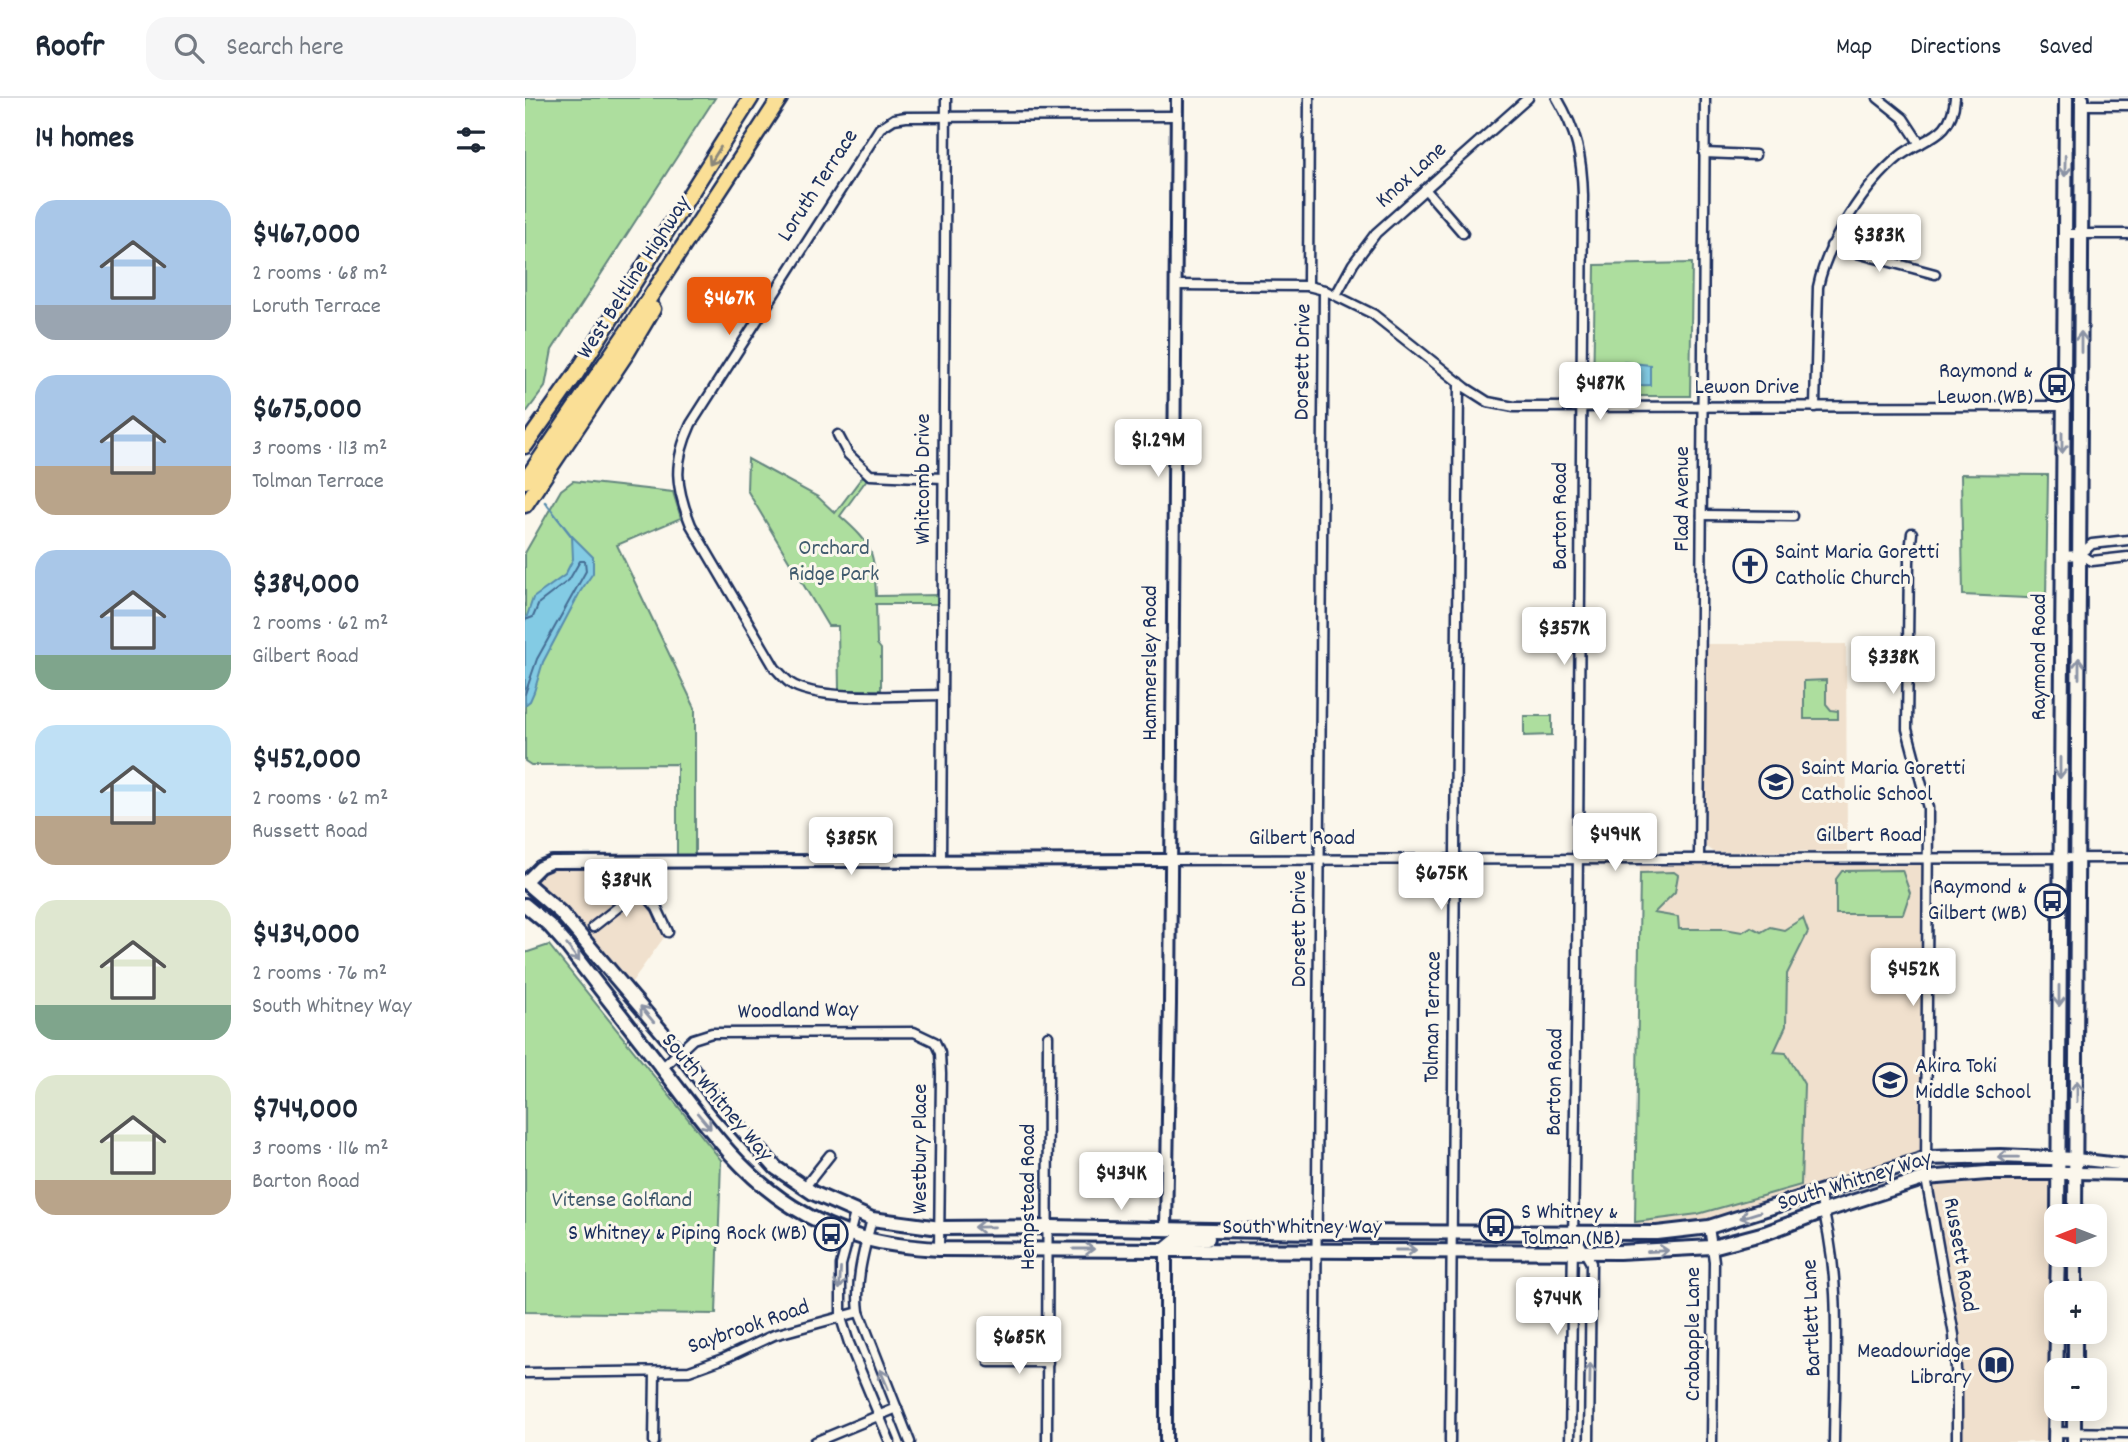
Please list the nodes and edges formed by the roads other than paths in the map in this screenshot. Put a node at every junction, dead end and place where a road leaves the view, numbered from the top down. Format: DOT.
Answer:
graph roads {
  1 [pos="751,98"];
  2 [pos="780,98"];
  3 [pos="946,98"];
  4 [pos="1177,98"];
  5 [pos="1309,98"];
  6 [pos="1528,98"];
  7 [pos="1557,98"];
  8 [pos="1705,98"];
  9 [pos="1878,98"];
  10 [pos="1955,98"];
  11 [pos="2066,98"];
  12 [pos="2082,101"];
  13 [pos="2128,105"];
  14 [pos="1177,116"];
  15 [pos="946,117"];
  16 [pos="757,133"];
  17 [pos="1920,144"];
  18 [pos="1704,153"];
  19 [pos="1755,155"];
  20 [pos="1425,189"];
  21 [pos="1463,233"];
  22 [pos="2081,233"];
  23 [pos="2128,233"];
  24 [pos="2064,234"];
  25 [pos="1831,246"];
  26 [pos="1935,274"];
  27 [pos="1175,285"];
  28 [pos="1308,286"];
  29 [pos="1324,290"];
  30 [pos="1336,295"];
  31 [pos="576,374"];
  32 [pos="1459,382"];
  33 [pos="2062,406"];
  34 [pos="1703,407"];
  35 [pos="1815,407"];
  36 [pos="1581,408"];
  37 [pos="838,435"];
  38 [pos="525,437"];
  39 [pos="525,446"];
  40 [pos="943,478"];
  41 [pos="525,481"];
  42 [pos="525,505"];
  43 [pos="1702,515"];
  44 [pos="1793,516"];
  45 [pos="1912,533"];
  46 [pos="2128,540"];
  47 [pos="2080,555"];
  48 [pos="2062,556"];
  49 [pos="2128,557"];
  50 [pos="942,695"];
  51 [pos="1929,857"];
  52 [pos="2059,858"];
  53 [pos="2078,858"];
  54 [pos="2128,858"];
  55 [pos="1455,859"];
  56 [pos="1578,859"];
  57 [pos="1699,859"];
  58 [pos="1171,860"];
  59 [pos="1320,860"];
  60 [pos="941,861"];
  61 [pos="639,863"];
  62 [pos="525,882"];
  63 [pos="641,888"];
  64 [pos="525,905"];
  65 [pos="593,927"];
  66 [pos="668,932"];
  67 [pos="1048,1036"];
  68 [pos="938,1049"];
  69 [pos="679,1052"];
  70 [pos="662,1068"];
  71 [pos="830,1155"];
  72 [pos="1927,1158"];
  73 [pos="2059,1158"];
  74 [pos="2076,1159"];
  75 [pos="2128,1166"];
  76 [pos="2059,1173"];
  77 [pos="2076,1173"];
  78 [pos="2128,1174"];
  79 [pos="1926,1178"];
  80 [pos="804,1188"];
  81 [pos="1819,1194"];
  82 [pos="2058,1204"];
  83 [pos="2075,1204"];
  84 [pos="1824,1211"];
  85 [pos="855,1213"];
  86 [pos="872,1219"];
  87 [pos="1049,1227"];
  88 [pos="1709,1227"];
  89 [pos="940,1228"];
  90 [pos="1165,1229"];
  91 [pos="1272,1231"];
  92 [pos="1316,1232"];
  93 [pos="1452,1233"];
  94 [pos="1574,1233"];
  95 [pos="849,1234"];
  96 [pos="867,1240"];
  97 [pos="1712,1247"];
  98 [pos="939,1249"];
  99 [pos="1166,1249"];
  100 [pos="1049,1250"];
  101 [pos="1316,1250"];
  102 [pos="1451,1250"];
  103 [pos="1573,1251"];
  104 [pos="1587,1252"];
  105 [pos="859,1312"];
  106 [pos="841,1318"];
  107 [pos="2057,1344"];
  108 [pos="989,1362"];
  109 [pos="1048,1362"];
  110 [pos="655,1372"];
  111 [pos="525,1373"];
  112 [pos="897,1408"];
  113 [pos="880,1415"];
  114 [pos="2128,1433"];
  115 [pos="2055,1437"];
  116 [pos="2074,1437"];
  117 [pos="655,1442"];
  118 [pos="815,1442"];
  119 [pos="890,1442"];
  120 [pos="911,1442"];
  121 [pos="1047,1442"];
  122 [pos="1166,1442"];
  123 [pos="1315,1442"];
  124 [pos="1450,1442"];
  125 [pos="1570,1442"];
  126 [pos="1589,1442"];
  127 [pos="1712,1442"];
  128 [pos="1835,1442"];
  129 [pos="1957,1442"];
  1 -- 31 [label="highway, West Beltline Highway, one-way"];
  2 -- 16 [label="highway, West Beltline Highway"];
  3 -- 15 [label="street, Whitcomb Drive"];
  4 -- 14 [label="street, Hammersley Road"];
  5 -- 28 [label="street, Dorsett Drive"];
  6 -- 20 [label="street, Knox Lane"];
  7 -- 36 [label="street, Barton Road"];
  8 -- 18 [label="street, Flad Avenue"];
  9 -- 17 [label="street"];
  10 -- 17 [label="street"];
  11 -- 24 [label="main road, Raymond Road, one-way"];
  12 -- 13 [label="street"];
  12 -- 22 [label="main road, Raymond Road"];
  14 -- 15 [label="street, Loruth Terrace"];
  14 -- 27 [label="street, Hammersley Road"];
  15 -- 40 [label="street, Whitcomb Drive"];
  15 -- 50 [label="street, Loruth Terrace"];
  16 -- 41 [label="highway, West Beltline Highway"];
  16 -- 42 [label="highway"];
  17 -- 25 [label="street"];
  18 -- 19 [label="street"];
  18 -- 34 [label="street, Flad Avenue"];
  20 -- 21 [label="street"];
  20 -- 30 [label="street, Knox Lane"];
  22 -- 23 [label="street"];
  22 -- 24 [label="street"];
  47 -- 22 [label="main road, Raymond Road, one-way"];
  24 -- 33 [label="main road, Raymond Road"];
  25 -- 26 [label="street"];
  25 -- 35 [label="street"];
  27 -- 28 [label="street, Lewon Drive"];
  27 -- 58 [label="street, Hammersley Road"];
  28 -- 29 [label="street, Lewon Drive"];
  29 -- 30 [label="street, Lewon Drive"];
  29 -- 59 [label="street, Dorsett Drive"];
  30 -- 32 [label="street, Lewon Drive"];
  31 -- 38 [label="highway"];
  31 -- 39 [label="highway, West Beltline Highway"];
  32 -- 36 [label="street, Lewon Drive"];
  32 -- 55 [label="street, Tolman Terrace"];
  33 -- 35 [label="street, Lewon Drive"];
  33 -- 48 [label="main road, Raymond Road, one-way"];
  34 -- 35 [label="street, Lewon Drive"];
  34 -- 36 [label="street, Lewon Drive"];
  34 -- 43 [label="street, Flad Avenue"];
  36 -- 56 [label="street, Barton Road"];
  37 -- 40 [label="street"];
  40 -- 50 [label="street, Whitcomb Drive"];
  43 -- 44 [label="street"];
  43 -- 57 [label="street, Flad Avenue"];
  45 -- 51 [label="street, Russett Road"];
  46 -- 47 [label="street"];
  47 -- 48 [label="street"];
  47 -- 49 [label="street"];
  53 -- 47 [label="main road, Raymond Road, one-way"];
  48 -- 52 [label="main road, Raymond Road, one-way"];
  50 -- 60 [label="street, Whitcomb Drive"];
  51 -- 52 [label="street, Gilbert Road"];
  51 -- 57 [label="street, Gilbert Road"];
  51 -- 72 [label="street, Russett Road"];
  52 -- 53 [label="street, Gilbert Road"];
  52 -- 73 [label="main road, Raymond Road, one-way"];
  53 -- 54 [label="street, Gilbert Road"];
  74 -- 53 [label="main road, Raymond Road, one-way"];
  55 -- 56 [label="street, Gilbert Road"];
  55 -- 59 [label="street, Gilbert Road"];
  55 -- 93 [label="street, Tolman Terrace"];
  56 -- 57 [label="street, Gilbert Road"];
  56 -- 94 [label="street, Barton Road"];
  58 -- 59 [label="street, Gilbert Road"];
  58 -- 60 [label="street, Gilbert Road"];
  58 -- 90 [label="street, Hammersley Road"];
  59 -- 92 [label="street, Dorsett Drive"];
  60 -- 61 [label="street, Gilbert Road"];
  61 -- 62 [label="street, Gilbert Road"];
  61 -- 63 [label="street"];
  69 -- 62 [label="main road, South Whitney Way, one-way"];
  63 -- 65 [label="street"];
  63 -- 66 [label="street"];
  64 -- 70 [label="main road, South Whitney Way, one-way"];
  67 -- 87 [label="street, Hempstead Road"];
  68 -- 69 [label="street, Woodland Way"];
  68 -- 89 [label="street, Westbury Place"];
  69 -- 70 [label="street, Woodland Way"];
  69 -- 80 [label="main road, South Whitney Way"];
  70 -- 95 [label="main road, South Whitney Way, one-way"];
  71 -- 80 [label="street"];
  73 -- 72 [label="main road, South Whitney Way, one-way"];
  72 -- 79 [label="street, Russett Road"];
  72 -- 81 [label="main road, South Whitney Way"];
  73 -- 74 [label="main road, South Whitney Way"];
  73 -- 76 [label="main road, Raymond Road"];
  74 -- 75 [label="street, South Whitney Way"];
  74 -- 77 [label="main road, Raymond Road"];
  76 -- 77 [label="main road, South Whitney Way"];
  76 -- 79 [label="main road, South Whitney Way"];
  76 -- 82 [label="main road, Raymond Road"];
  77 -- 78 [label="street, South Whitney Way"];
  77 -- 83 [label="main road, Raymond Road"];
  79 -- 84 [label="main road, South Whitney Way"];
  79 -- 129 [label="street, Russett Road"];
  80 -- 85 [label="main road, South Whitney Way"];
  81 -- 84 [label="street, Bartlett Lane"];
  81 -- 88 [label="main road, South Whitney Way, one-way"];
  84 -- 97 [label="main road, South Whitney Way"];
  84 -- 128 [label="street, Bartlett Lane"];
  85 -- 86 [label="main road, South Whitney Way"];
  85 -- 95 [label="street"];
  86 -- 89 [label="main road, South Whitney Way"];
  86 -- 96 [label="street"];
  87 -- 89 [label="main road, South Whitney Way, one-way"];
  87 -- 90 [label="main road, South Whitney Way"];
  87 -- 100 [label="street, Hempstead Road"];
  88 -- 94 [label="main road, South Whitney Way"];
  88 -- 97 [label="street, Crabapple Lane"];
  89 -- 98 [label="street, Westbury Place"];
  90 -- 91 [label="main road, South Whitney Way"];
  91 -- 92 [label="main road, South Whitney Way"];
  91 -- 99 [label="main road"];
  92 -- 93 [label="main road, South Whitney Way"];
  92 -- 101 [label="street, Dorsett Drive"];
  93 -- 94 [label="main road, South Whitney Way"];
  93 -- 102 [label="street, Tolman Terrace"];
  94 -- 103 [label="street, Barton Road"];
  94 -- 104 [label="street"];
  95 -- 96 [label="main road, South Whitney Way"];
  95 -- 106 [label="street, one-way"];
  96 -- 98 [label="main road, South Whitney Way"];
  96 -- 105 [label="street"];
  104 -- 97 [label="main road, South Whitney Way, one-way"];
  97 -- 127 [label="street, Crabapple Lane"];
  98 -- 100 [label="main road, South Whitney Way"];
  100 -- 99 [label="main road, South Whitney Way, one-way"];
  99 -- 101 [label="main road, South Whitney Way"];
  99 -- 122 [label="street"];
  100 -- 109 [label="street, Hempstead Road"];
  101 -- 102 [label="main road, South Whitney Way, one-way"];
  101 -- 123 [label="street, Dorsett Drive"];
  102 -- 103 [label="main road, South Whitney Way"];
  102 -- 124 [label="street, Tolman Terrace"];
  103 -- 104 [label="main road, South Whitney Way"];
  103 -- 125 [label="street, Barton Road"];
  126 -- 104 [label="street, one-way"];
  105 -- 106 [label="street, Saybrook Road"];
  112 -- 105 [label="street, one-way"];
  106 -- 110 [label="street, Saybrook Road"];
  106 -- 113 [label="street"];
  107 -- 115 [label="main road"];
  108 -- 109 [label="street"];
  109 -- 121 [label="street, Hempstead Road"];
  110 -- 111 [label="street, Saybrook Road"];
  110 -- 117 [label="street"];
  112 -- 113 [label="street"];
  112 -- 120 [label="street"];
  113 -- 118 [label="street"];
  113 -- 119 [label="street"];
  114 -- 116 [label="street"];
  115 -- 116 [label="street"];
}
